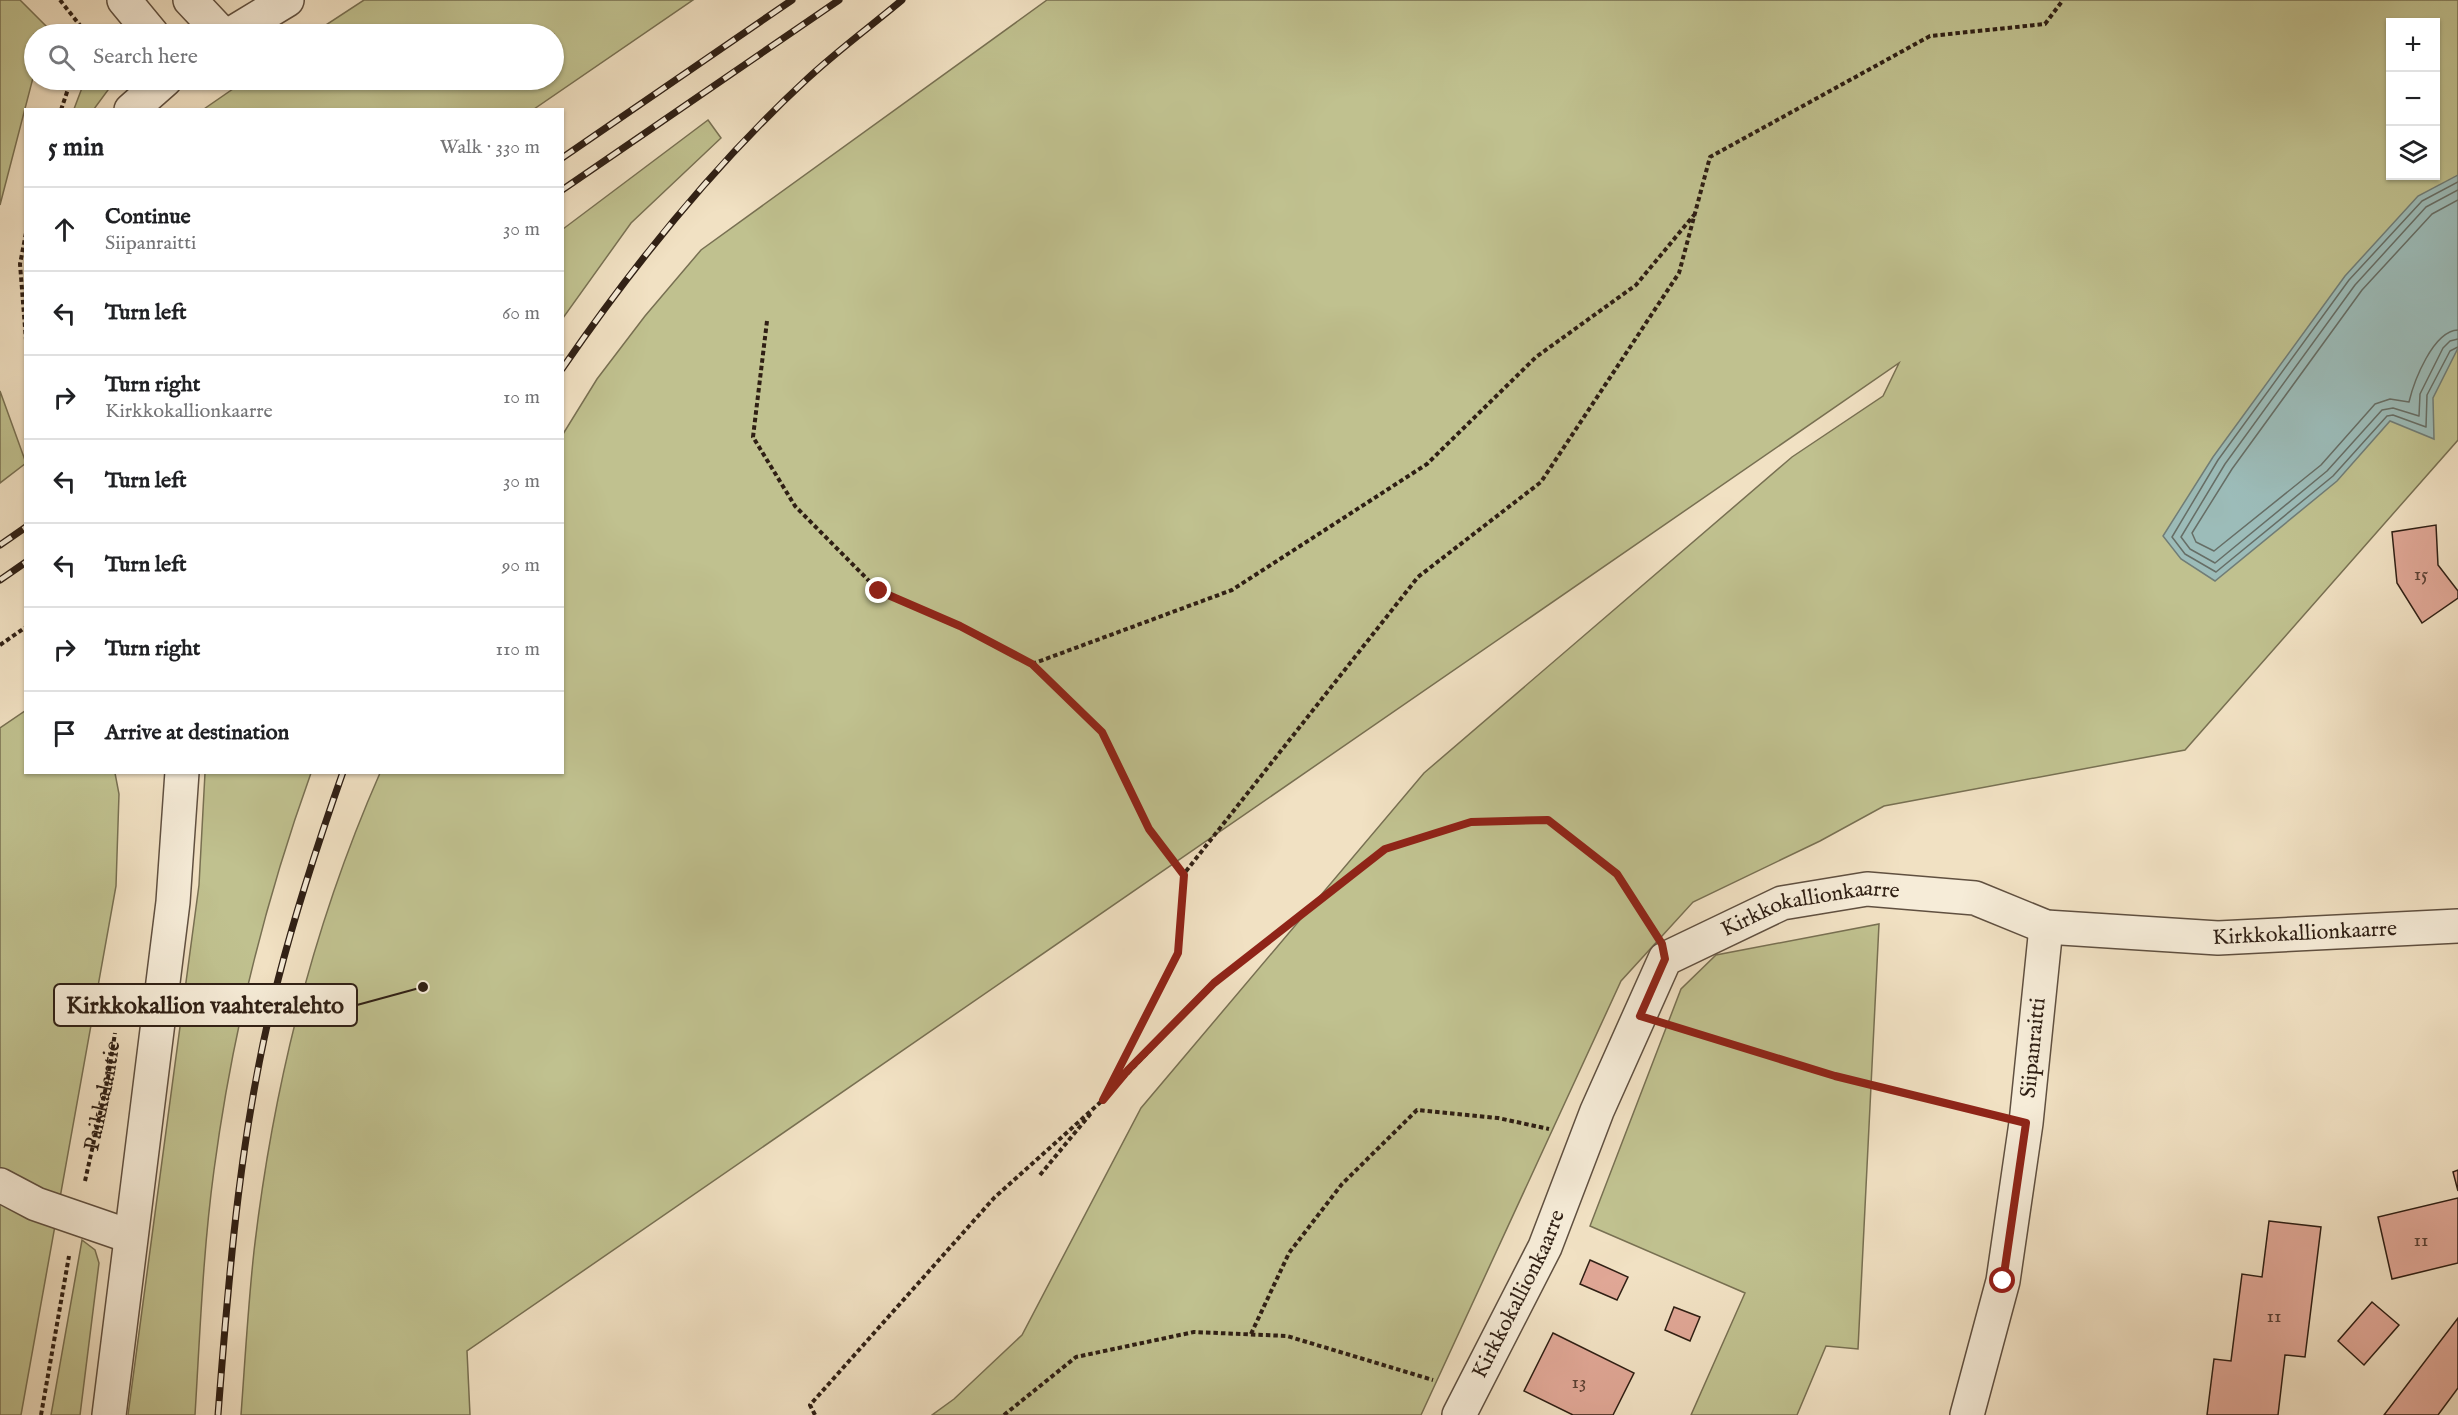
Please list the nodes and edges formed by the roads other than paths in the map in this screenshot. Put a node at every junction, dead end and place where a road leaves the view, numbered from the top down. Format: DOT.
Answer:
graph roads {
  1 [pos="124,0"];
  2 [pos="190,0"];
  3 [pos="287,0"];
  4 [pos="144,24"];
  5 [pos="213,24"];
  6 [pos="247,24"];
  7 [pos="154,90"];
  8 [pos="133,108"];
  9 [pos="182,774"];
  10 [pos="2458,926"];
  11 [pos="2046,927"];
  12 [pos="0,1185"];
  13 [pos="129,1236"];
  14 [pos="1465,1403"];
  15 [pos="109,1415"];
  16 [pos="1967,1415"];
  1 -- 4 [label="street"];
  2 -- 5 [label="street"];
  3 -- 6 [label="street"];
  7 -- 8 [label="street"];
  9 -- 13 [label="street, Paikkalantie"];
  10 -- 11 [label="street, Kirkkokallionkaarre"];
  11 -- 14 [label="street, Kirkkokallionkaarre"];
  11 -- 16 [label="street, Siipanraitti"];
  12 -- 13 [label="street"];
  13 -- 15 [label="street, Paikkalantie"];
}
